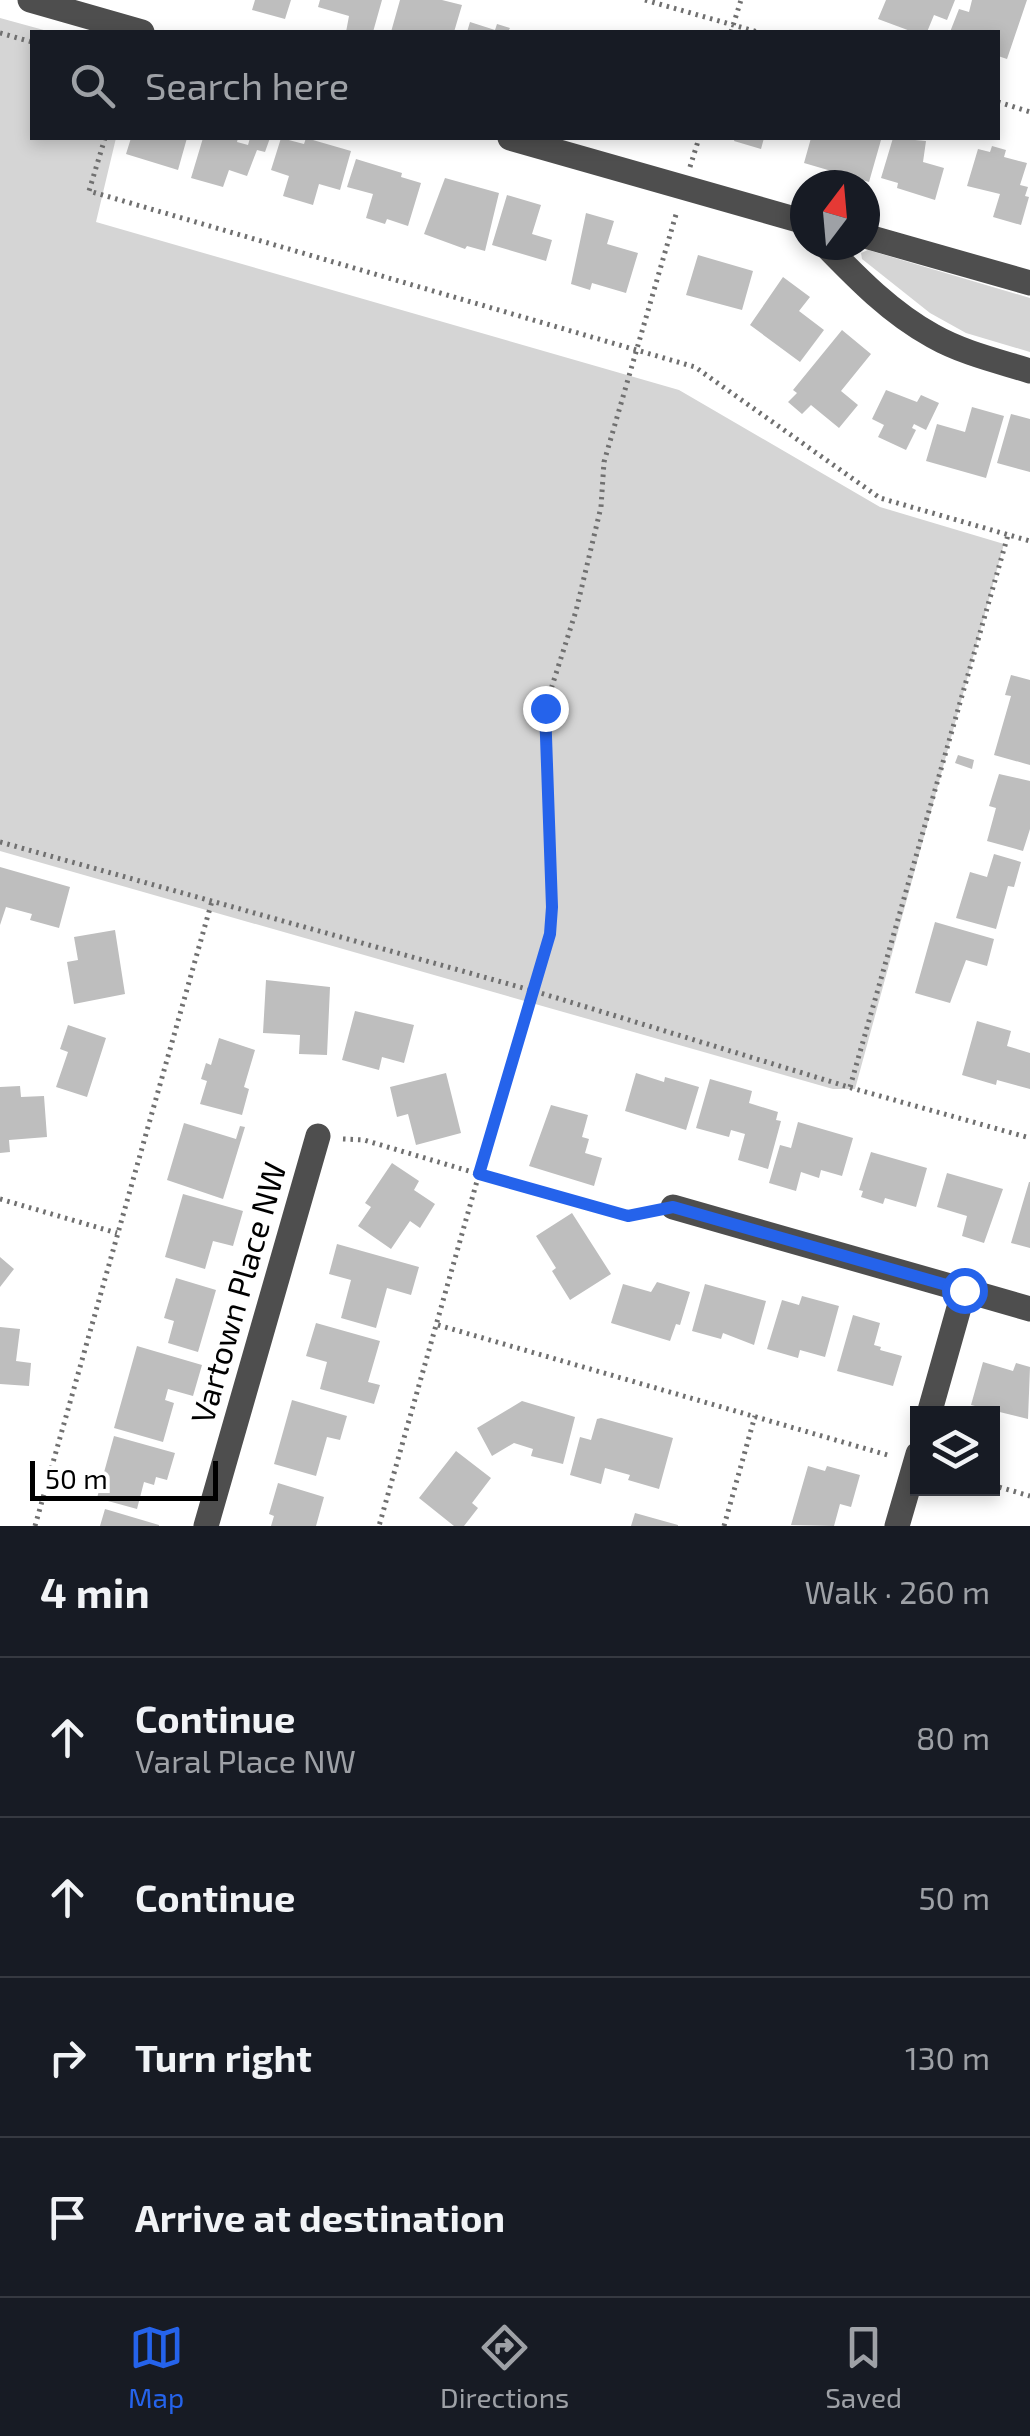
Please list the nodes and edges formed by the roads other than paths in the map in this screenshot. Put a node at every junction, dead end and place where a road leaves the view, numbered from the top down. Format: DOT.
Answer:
graph roads {
  1 [pos="30,0"];
  2 [pos="113,12"];
  3 [pos="139,30"];
  4 [pos="517,140"];
  5 [pos="790,219"];
  6 [pos="880,240"];
  7 [pos="839,260"];
  8 [pos="1030,283"];
  9 [pos="1030,370"];
  10 [pos="318,1136"];
  11 [pos="673,1207"];
  12 [pos="964,1290"];
  13 [pos="1030,1309"];
  14 [pos="931,1406"];
  15 [pos="910,1479"];
  16 [pos="206,1526"];
  17 [pos="897,1526"];
  1 -- 2 [label="street"];
  2 -- 3 [label="street"];
  4 -- 5 [label="street"];
  6 -- 8 [label="street"];
  7 -- 9 [label="street"];
  10 -- 16 [label="street, Vartown Place NW"];
  11 -- 12 [label="street"];
  12 -- 13 [label="street"];
  12 -- 14 [label="street"];
  15 -- 17 [label="street"];
}
